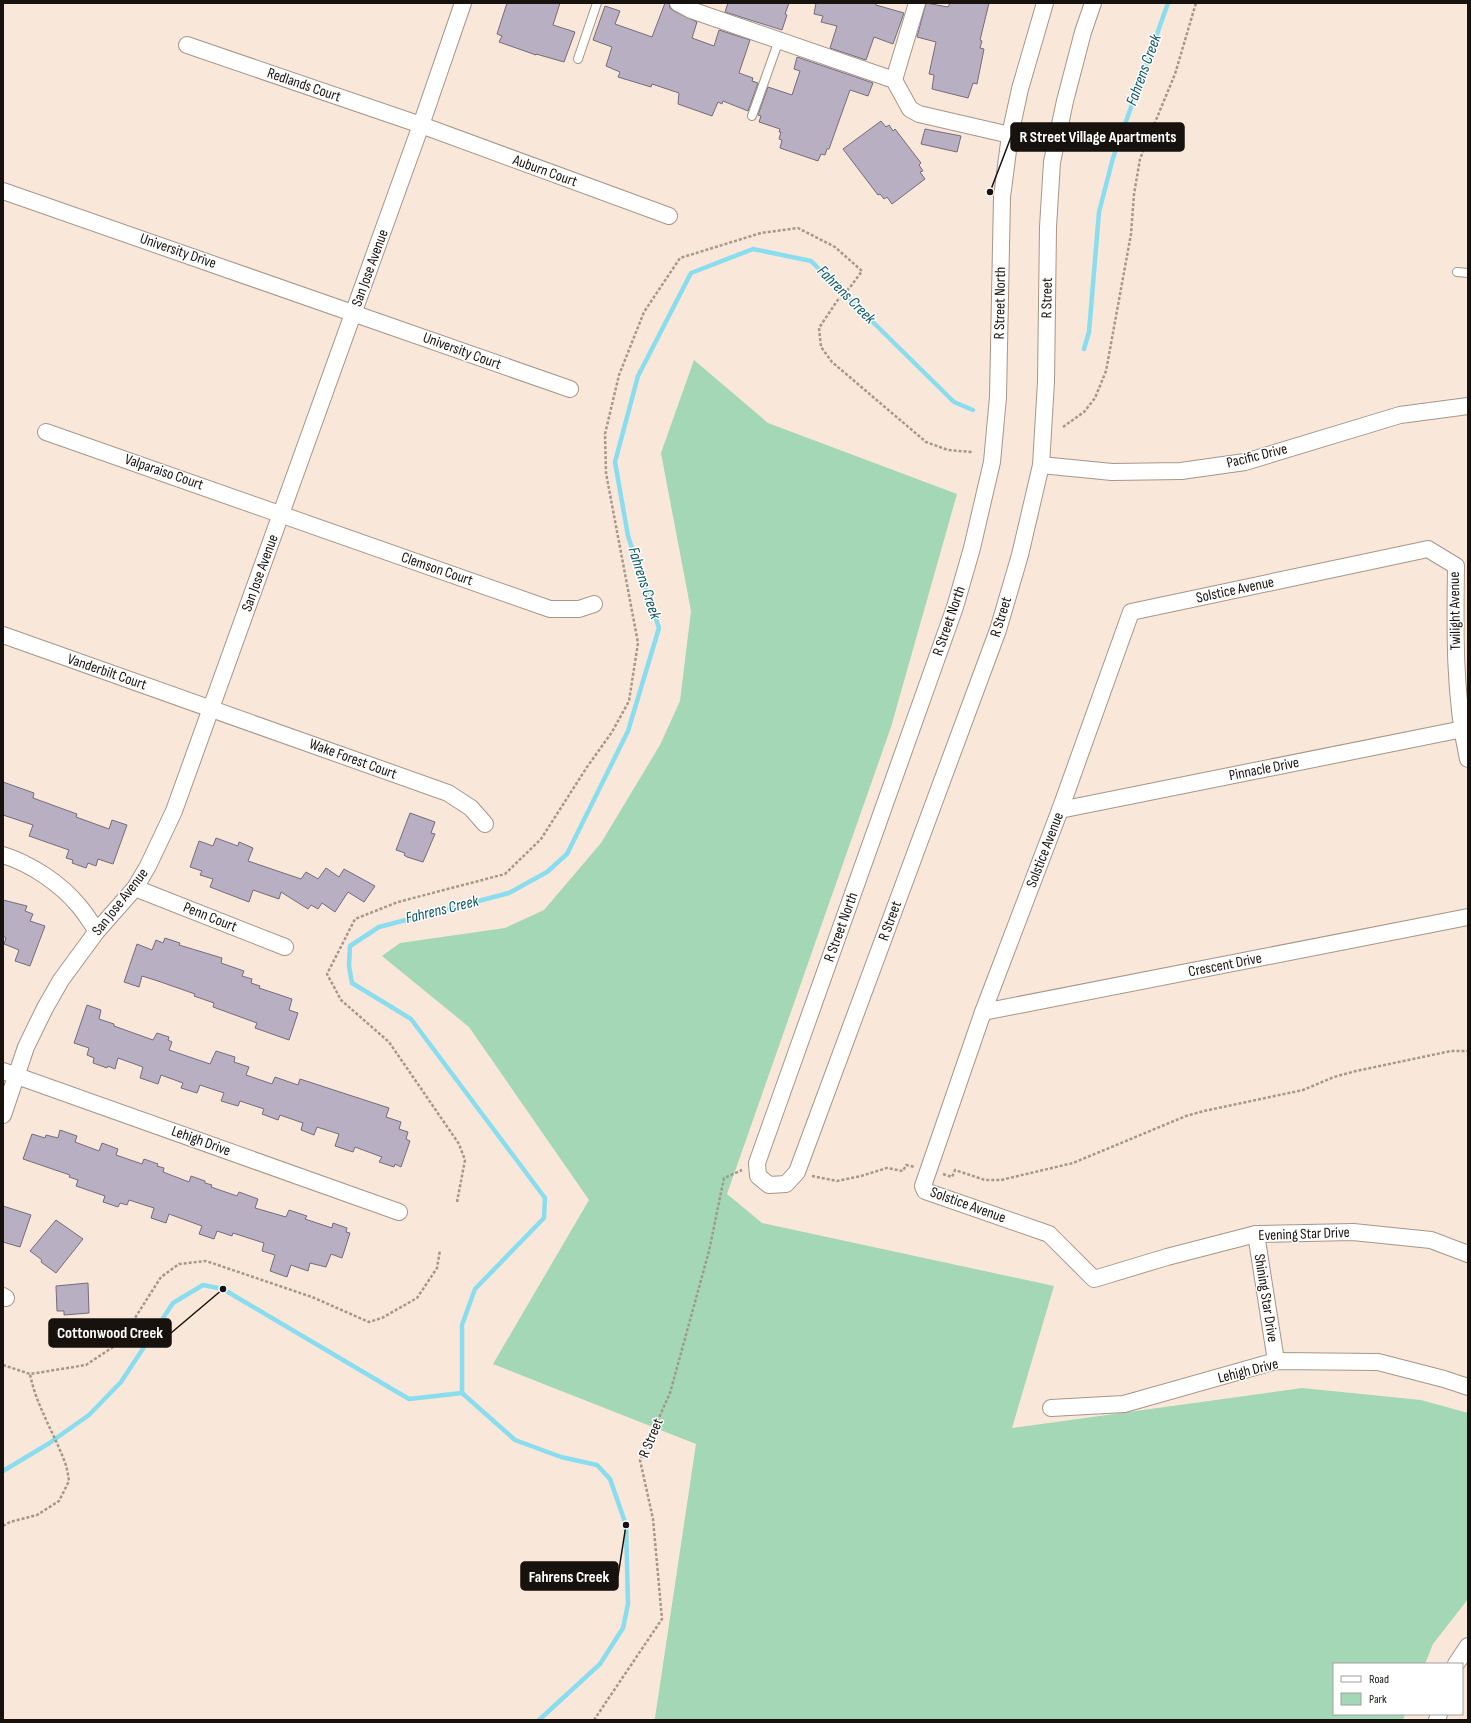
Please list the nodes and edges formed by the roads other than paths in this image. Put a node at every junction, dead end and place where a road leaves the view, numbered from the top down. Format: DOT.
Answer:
graph roads {
  1 [pos="463,3"];
  2 [pos="597,3"];
  3 [pos="678,3"];
  4 [pos="917,3"];
  5 [pos="1045,3"];
  6 [pos="1093,3"];
  7 [pos="779,40"];
  8 [pos="187,45"];
  9 [pos="578,59"];
  10 [pos="894,80"];
  11 [pos="752,116"];
  12 [pos="421,125"];
  13 [pos="1010,135"];
  14 [pos="3,191"];
  15 [pos="669,216"];
  16 [pos="1457,272"];
  17 [pos="1468,273"];
  18 [pos="354,312"];
  19 [pos="570,389"];
  20 [pos="1468,406"];
  21 [pos="46,432"];
  22 [pos="1041,466"];
  23 [pos="281,514"];
  24 [pos="1428,549"];
  25 [pos="594,604"];
  26 [pos="3,636"];
  27 [pos="211,708"];
  28 [pos="1465,728"];
  29 [pos="1468,759"];
  30 [pos="1060,810"];
  31 [pos="485,824"];
  32 [pos="3,855"];
  33 [pos="135,888"];
  34 [pos="1468,918"];
  35 [pos="97,931"];
  36 [pos="285,947"];
  37 [pos="983,1012"];
  38 [pos="10,1073"];
  39 [pos="3,1115"];
  40 [pos="769,1185"];
  41 [pos="399,1212"];
  42 [pos="1256,1234"];
  43 [pos="1468,1254"];
  44 [pos="1094,1279"];
  45 [pos="1276,1361"];
  46 [pos="1468,1387"];
  47 [pos="1051,1408"];
  48 [pos="1468,1646"];
  49 [pos="1457,1663"];
  1 -- 12 [label="street, San Jose Avenue"];
  2 -- 9 [label="lane"];
  3 -- 7 [label="street"];
  4 -- 10 [label="street"];
  5 -- 13 [label="street, R Street North"];
  6 -- 22 [label="street, R Street"];
  7 -- 10 [label="street"];
  7 -- 11 [label="lane"];
  8 -- 12 [label="street, Redlands Court"];
  10 -- 13 [label="street"];
  12 -- 15 [label="street, Auburn Court"];
  12 -- 18 [label="street, San Jose Avenue"];
  13 -- 40 [label="street, R Street North"];
  14 -- 18 [label="street, University Drive"];
  16 -- 17 [label="lane"];
  18 -- 19 [label="street, University Court"];
  18 -- 23 [label="street, San Jose Avenue"];
  20 -- 22 [label="street, Pacific Drive"];
  21 -- 23 [label="street, Valparaiso Court"];
  22 -- 40 [label="street, R Street"];
  23 -- 25 [label="street, Clemson Court"];
  23 -- 27 [label="street, San Jose Avenue"];
  24 -- 28 [label="street, Twilight Avenue"];
  24 -- 30 [label="street, Solstice Avenue"];
  26 -- 27 [label="street, Vanderbilt Court"];
  27 -- 31 [label="street, Wake Forest Court"];
  27 -- 33 [label="street, San Jose Avenue"];
  28 -- 29 [label="street, Twilight Avenue"];
  28 -- 30 [label="street, Pinnacle Drive"];
  30 -- 37 [label="street, Solstice Avenue"];
  32 -- 35 [label="street"];
  33 -- 35 [label="street, San Jose Avenue"];
  33 -- 36 [label="street, Penn Court"];
  34 -- 37 [label="street, Crescent Drive"];
  35 -- 38 [label="street, San Jose Avenue"];
  37 -- 44 [label="street, Solstice Avenue"];
  38 -- 39 [label="street, San Jose Avenue"];
  38 -- 41 [label="street, Lehigh Drive"];
  42 -- 43 [label="street, Evening Star Drive"];
  42 -- 44 [label="street, Evening Star Drive"];
  42 -- 45 [label="street, Shining Star Drive"];
  45 -- 46 [label="street, Lehigh Drive"];
  45 -- 47 [label="street, Lehigh Drive"];
  48 -- 49 [label="street"];
}
